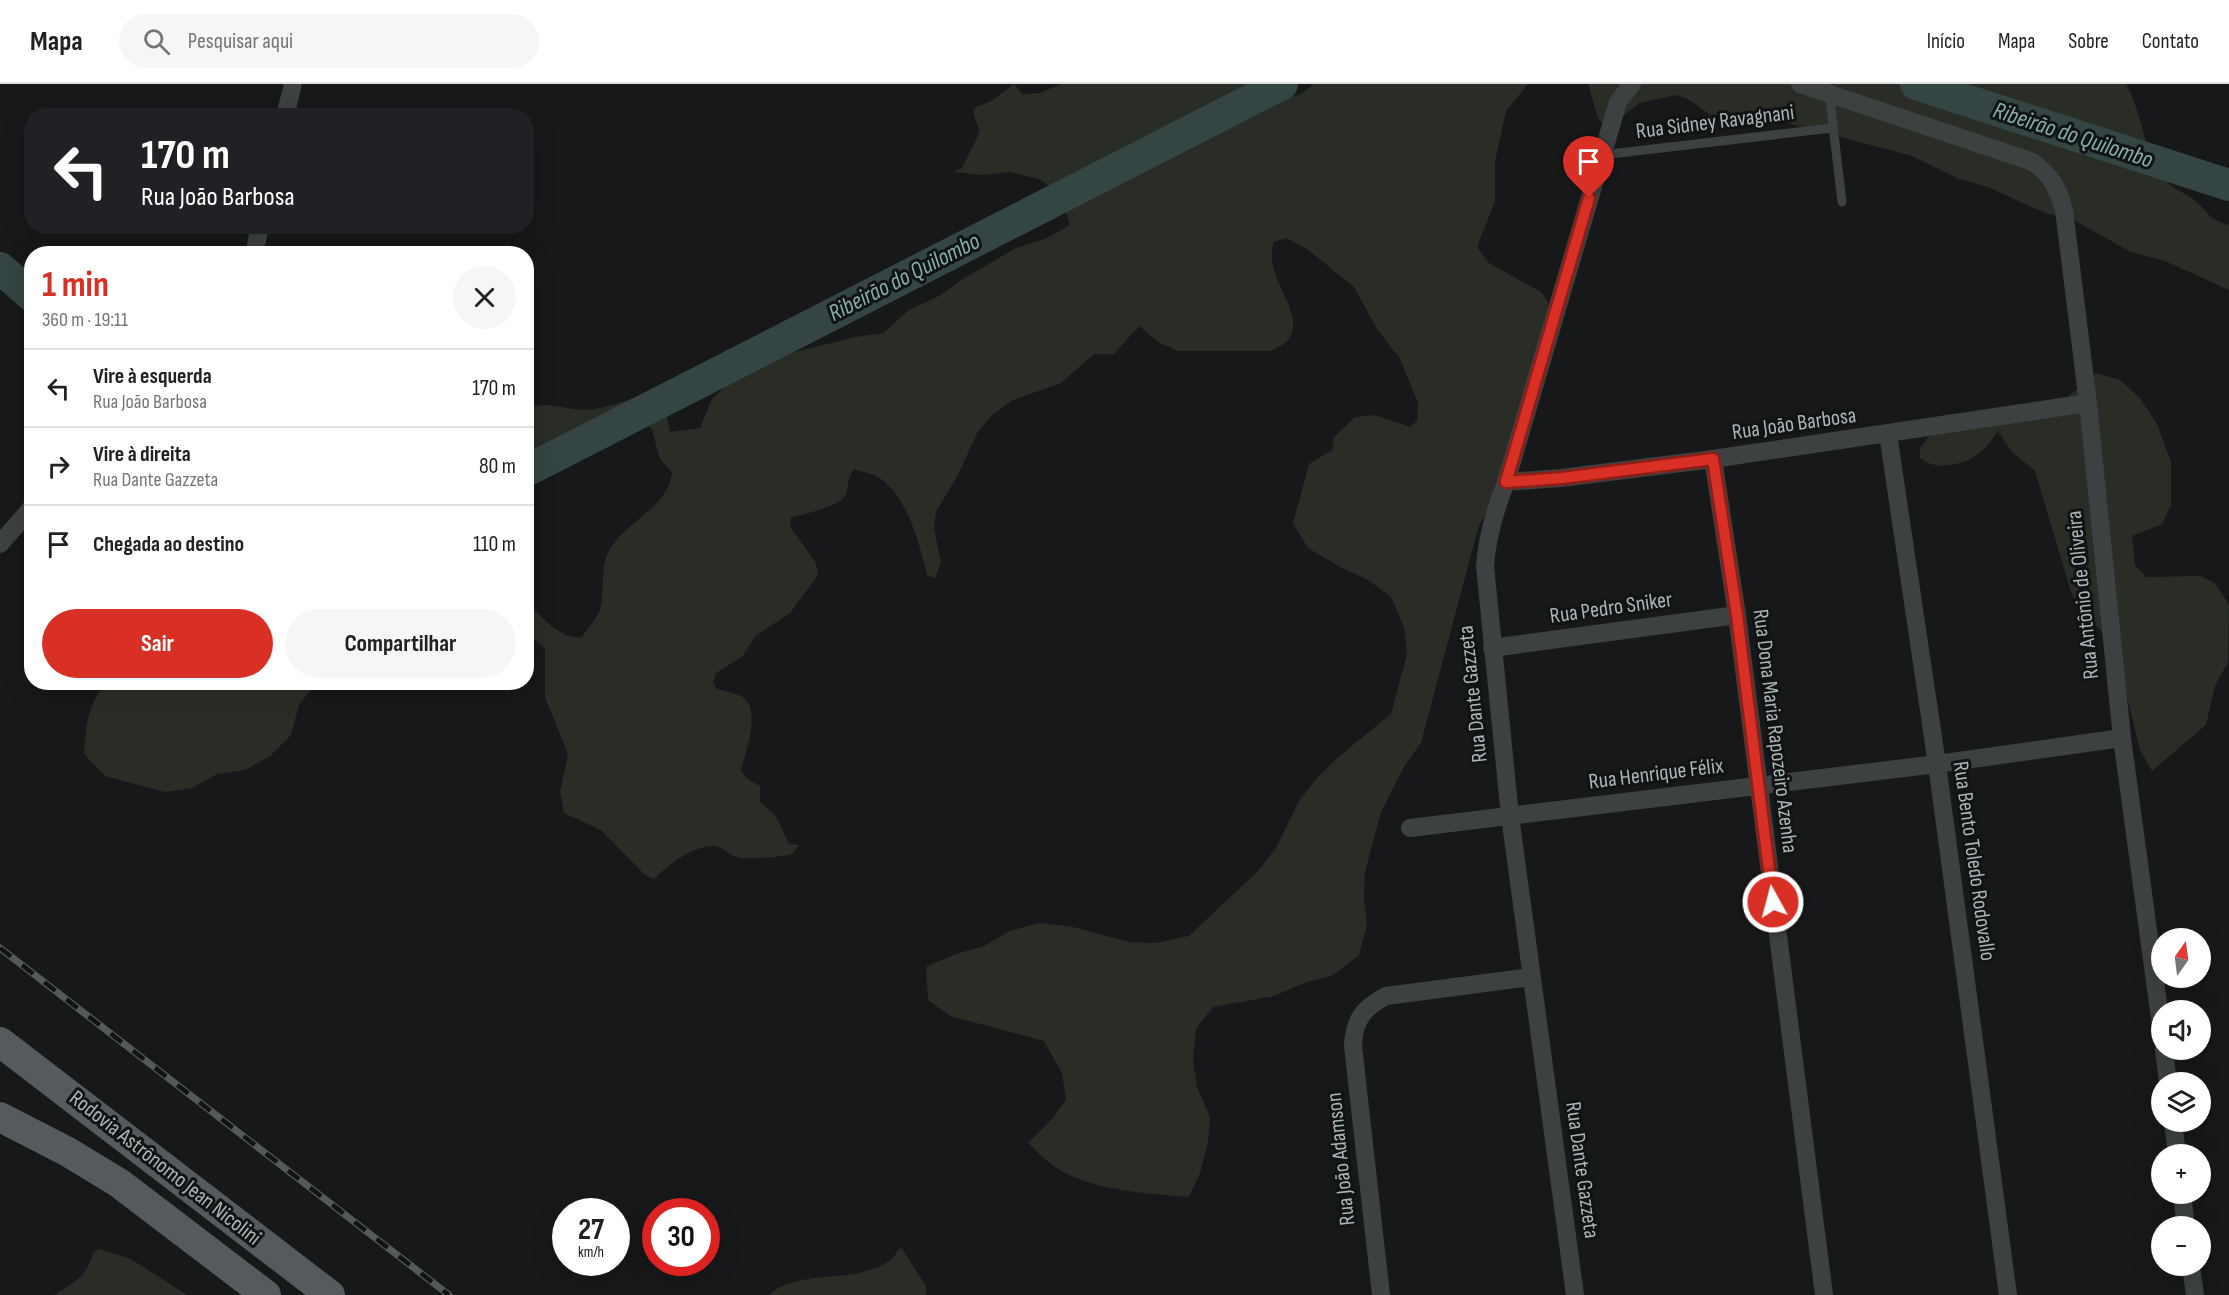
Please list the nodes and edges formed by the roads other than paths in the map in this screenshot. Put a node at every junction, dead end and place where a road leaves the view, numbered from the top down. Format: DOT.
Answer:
graph roads {
  1 [pos="293,84"];
  2 [pos="1632,84"];
  3 [pos="1800,84"];
  4 [pos="1829,92"];
  5 [pos="287,108"];
  6 [pos="1833,128"];
  7 [pos="1602,155"];
  8 [pos="1842,202"];
  9 [pos="2088,403"];
  10 [pos="1888,434"];
  11 [pos="1713,459"];
  12 [pos="1506,482"];
  13 [pos="24,516"];
  14 [pos="0,544"];
  15 [pos="1737,615"];
  16 [pos="1492,648"];
  17 [pos="2122,738"];
  18 [pos="1936,764"];
  19 [pos="1758,786"];
  20 [pos="1510,816"];
  21 [pos="1410,828"];
  22 [pos="1531,977"];
  23 [pos="2158,1000"];
  24 [pos="0,1041"];
  25 [pos="0,1117"];
  26 [pos="2193,1276"];
  27 [pos="266,1295"];
  28 [pos="330,1295"];
  29 [pos="1381,1295"];
  30 [pos="1575,1295"];
  31 [pos="1824,1295"];
  32 [pos="2008,1295"];
  33 [pos="2195,1295"];
  1 -- 5 [label="street"];
  2 -- 7 [label="street, Rua Dante Gazzeta"];
  3 -- 4 [label="street"];
  4 -- 6 [label="lane"];
  4 -- 9 [label="street, Rua Antônio de Oliveira"];
  6 -- 7 [label="lane, Rua Sidney Ravagnani"];
  6 -- 8 [label="lane"];
  7 -- 12 [label="street, Rua Dante Gazzeta"];
  9 -- 10 [label="street, Rua João Barbosa"];
  9 -- 17 [label="street, Rua Antônio de Oliveira"];
  10 -- 11 [label="street, Rua João Barbosa"];
  10 -- 18 [label="street, Rua Bento Toledo Rodovallo"];
  11 -- 12 [label="street, Rua João Barbosa"];
  11 -- 15 [label="street, Rua Dona Maria Rapozeiro Azenha"];
  12 -- 16 [label="street, Rua Dante Gazzeta"];
  13 -- 14 [label="street"];
  15 -- 16 [label="street, Rua Pedro Sniker"];
  15 -- 19 [label="street, Rua Dona Maria Rapozeiro Azenha"];
  16 -- 20 [label="street, Rua Dante Gazzeta"];
  17 -- 18 [label="street, Rua Henrique Félix"];
  17 -- 23 [label="street, Rua Antônio de Oliveira"];
  18 -- 19 [label="street, Rua Henrique Félix"];
  18 -- 32 [label="street, Rua Bento Toledo Rodovallo"];
  19 -- 20 [label="street, Rua Henrique Félix"];
  19 -- 31 [label="street, Rua Dona Maria Rapozeiro Azenha"];
  20 -- 21 [label="street, Rua Henrique Félix"];
  20 -- 22 [label="street, Rua Dante Gazzeta"];
  22 -- 29 [label="street, Rua João Adamson"];
  22 -- 30 [label="street, Rua Dante Gazzeta"];
  24 -- 28 [label="main road, Rodovia Astrônomo Jean Nicolini"];
  25 -- 27 [label="main road, Rodovia Astrônomo Jean Nicolini"];
  26 -- 33 [label="street"];
}
